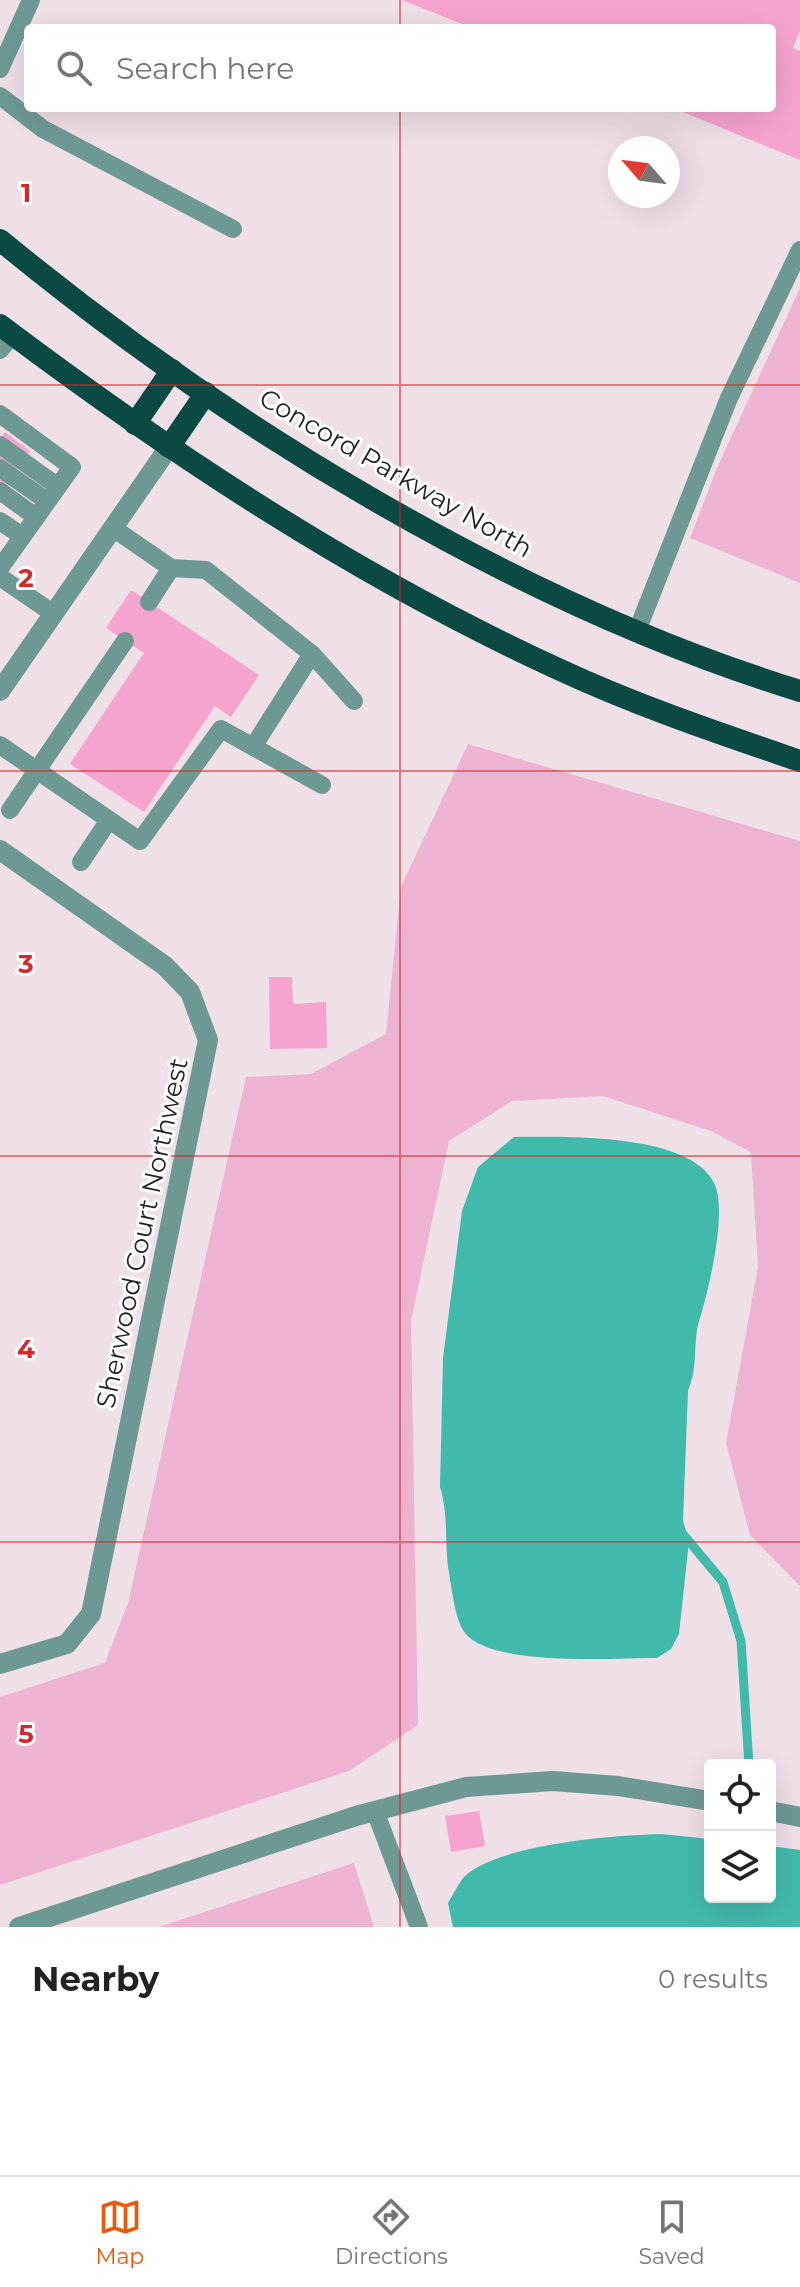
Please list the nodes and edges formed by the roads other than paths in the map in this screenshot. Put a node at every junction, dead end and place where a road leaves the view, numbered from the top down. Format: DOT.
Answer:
graph roads {
  1 [pos="31,0"];
  2 [pos="0,69"];
  3 [pos="0,96"];
  4 [pos="233,229"];
  5 [pos="0,240"];
  6 [pos="800,250"];
  7 [pos="4,336"];
  8 [pos="172,370"];
  9 [pos="206,393"];
  10 [pos="0,414"];
  11 [pos="135,424"];
  12 [pos="0,445"];
  13 [pos="169,447"];
  14 [pos="0,468"];
  15 [pos="0,491"];
  16 [pos="52,494"];
  17 [pos="36,517"];
  18 [pos="0,521"];
  19 [pos="113,528"];
  20 [pos="22,536"];
  21 [pos="0,568"];
  22 [pos="171,568"];
  23 [pos="0,577"];
  24 [pos="149,602"];
  25 [pos="54,614"];
  26 [pos="637,631"];
  27 [pos="125,641"];
  28 [pos="312,654"];
  29 [pos="0,691"];
  30 [pos="800,691"];
  31 [pos="354,701"];
  32 [pos="0,745"];
  33 [pos="253,747"];
  34 [pos="800,761"];
  35 [pos="36,770"];
  36 [pos="322,785"];
  37 [pos="10,810"];
  38 [pos="109,820"];
  39 [pos="0,850"];
  40 [pos="81,862"];
  41 [pos="0,1664"];
  42 [pos="704,1800"];
  43 [pos="776,1812"];
  44 [pos="366,1813"];
  45 [pos="800,1817"];
  46 [pos="19,1927"];
  47 [pos="419,1927"];
  1 -- 2 [label="lane"];
  3 -- 4 [label="lane"];
  5 -- 8 [label="highway, Concord Parkway North"];
  6 -- 26 [label="lane"];
  7 -- 11 [label="highway"];
  8 -- 9 [label="highway, Concord Parkway North"];
  8 -- 11 [label="highway"];
  9 -- 13 [label="highway"];
  9 -- 26 [label="highway, Concord Parkway North"];
  10 -- 16 [label="lane"];
  11 -- 13 [label="highway"];
  12 -- 16 [label="lane"];
  13 -- 19 [label="street"];
  13 -- 34 [label="highway"];
  14 -- 16 [label="lane"];
  15 -- 17 [label="lane"];
  16 -- 17 [label="lane"];
  17 -- 20 [label="lane"];
  18 -- 20 [label="lane"];
  19 -- 22 [label="lane"];
  19 -- 25 [label="street"];
  20 -- 21 [label="lane"];
  22 -- 24 [label="lane"];
  22 -- 28 [label="lane"];
  23 -- 25 [label="lane"];
  25 -- 29 [label="street"];
  26 -- 30 [label="highway, Concord Parkway North"];
  27 -- 35 [label="lane"];
  28 -- 31 [label="lane"];
  28 -- 33 [label="lane"];
  32 -- 35 [label="lane"];
  33 -- 36 [label="lane"];
  33 -- 38 [label="lane"];
  35 -- 37 [label="lane"];
  35 -- 38 [label="lane"];
  38 -- 40 [label="lane"];
  39 -- 41 [label="street, Sherwood Court Northwest"];
  42 -- 44 [label="street"];
  43 -- 45 [label="street"];
  44 -- 46 [label="street"];
  44 -- 47 [label="lane"];
}
